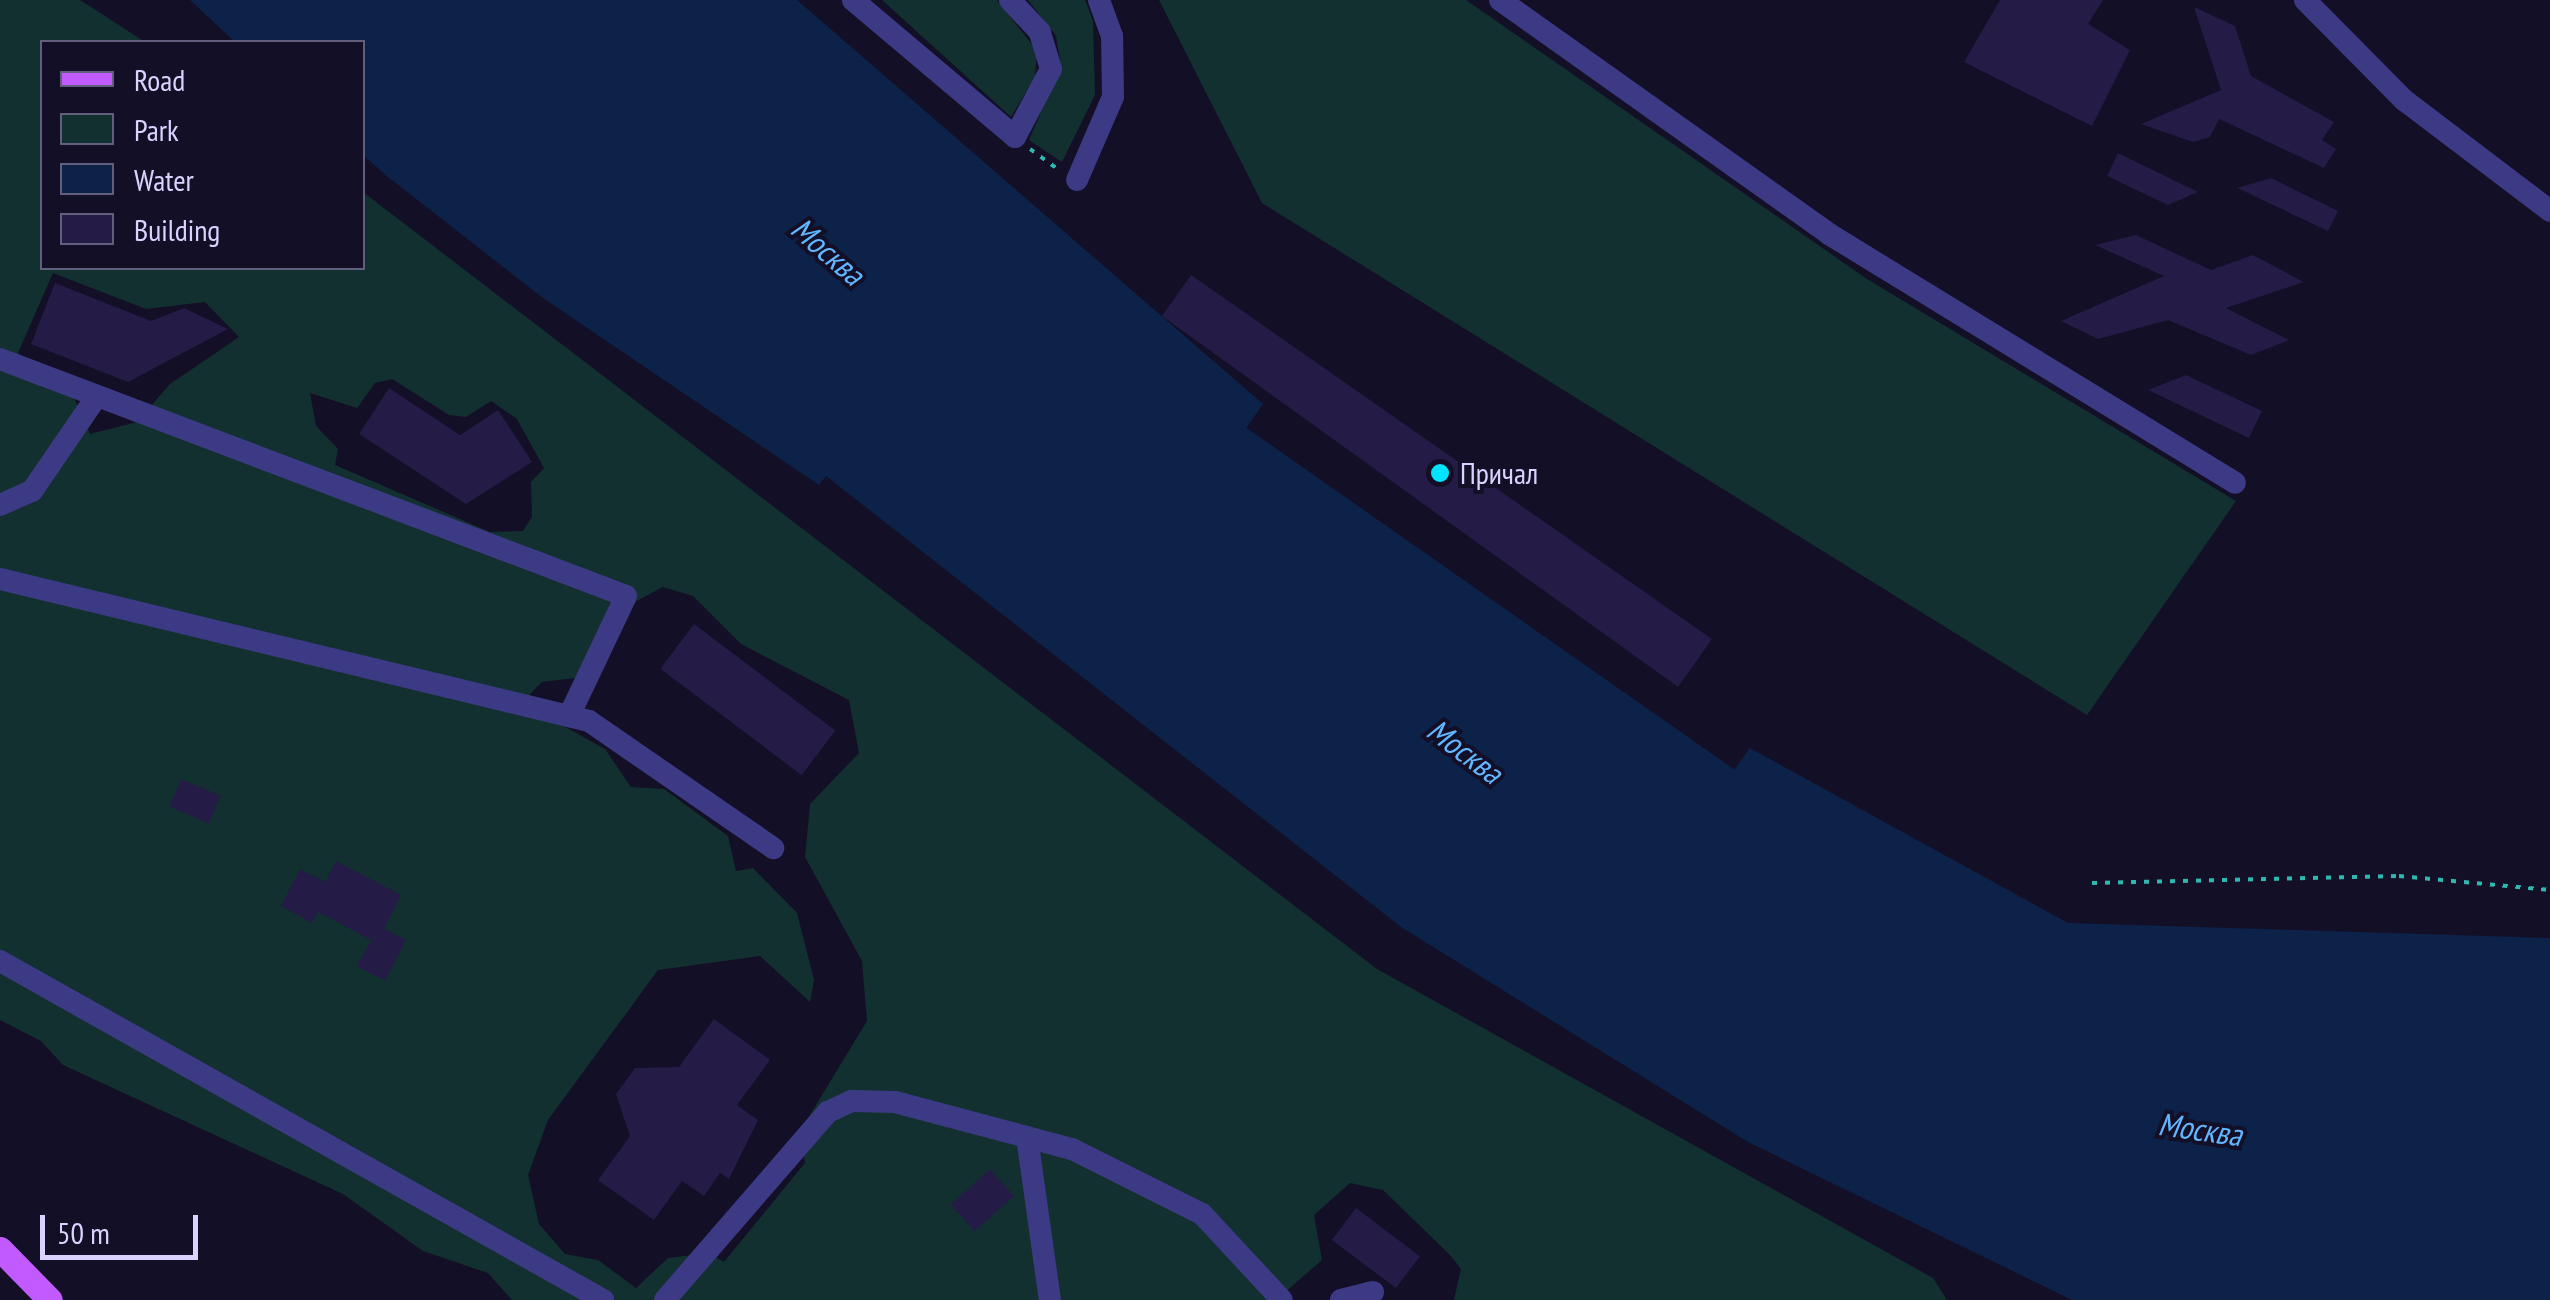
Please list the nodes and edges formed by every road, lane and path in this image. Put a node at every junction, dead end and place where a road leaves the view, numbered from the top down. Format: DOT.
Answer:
graph roads {
  1 [pos="853,0"];
  2 [pos="1010,0"];
  3 [pos="1099,0"];
  4 [pos="1500,0"];
  5 [pos="2305,0"];
  6 [pos="1014,137"];
  7 [pos="1077,180"];
  8 [pos="2550,210"];
  9 [pos="0,359"];
  10 [pos="97,396"];
  11 [pos="2235,483"];
  12 [pos="0,506"];
  13 [pos="0,579"];
  14 [pos="569,716"];
  15 [pos="773,848"];
  16 [pos="2092,883"];
  17 [pos="2550,890"];
  18 [pos="0,961"];
  19 [pos="1027,1137"];
  20 [pos="0,1249"];
  21 [pos="1245,1268"];
  22 [pos="1373,1292"];
  23 [pos="50,1300"];
  24 [pos="602,1300"];
  25 [pos="665,1300"];
  26 [pos="1050,1300"];
  27 [pos="1264,1300"];
  28 [pos="1282,1300"];
  29 [pos="1341,1300"];
  1 -- 6 [label="street"];
  2 -- 6 [label="street"];
  3 -- 7 [label="street"];
  4 -- 11 [label="street"];
  5 -- 8 [label="street"];
  6 -- 7 [label="path"];
  9 -- 10 [label="street"];
  10 -- 12 [label="street"];
  10 -- 14 [label="street"];
  13 -- 14 [label="street"];
  14 -- 15 [label="street"];
  16 -- 17 [label="path"];
  18 -- 24 [label="street"];
  19 -- 21 [label="street"];
  19 -- 25 [label="street"];
  19 -- 26 [label="street"];
  20 -- 23 [label="main road"];
  21 -- 27 [label="street"];
  21 -- 28 [label="street"];
  22 -- 29 [label="street"];
}
